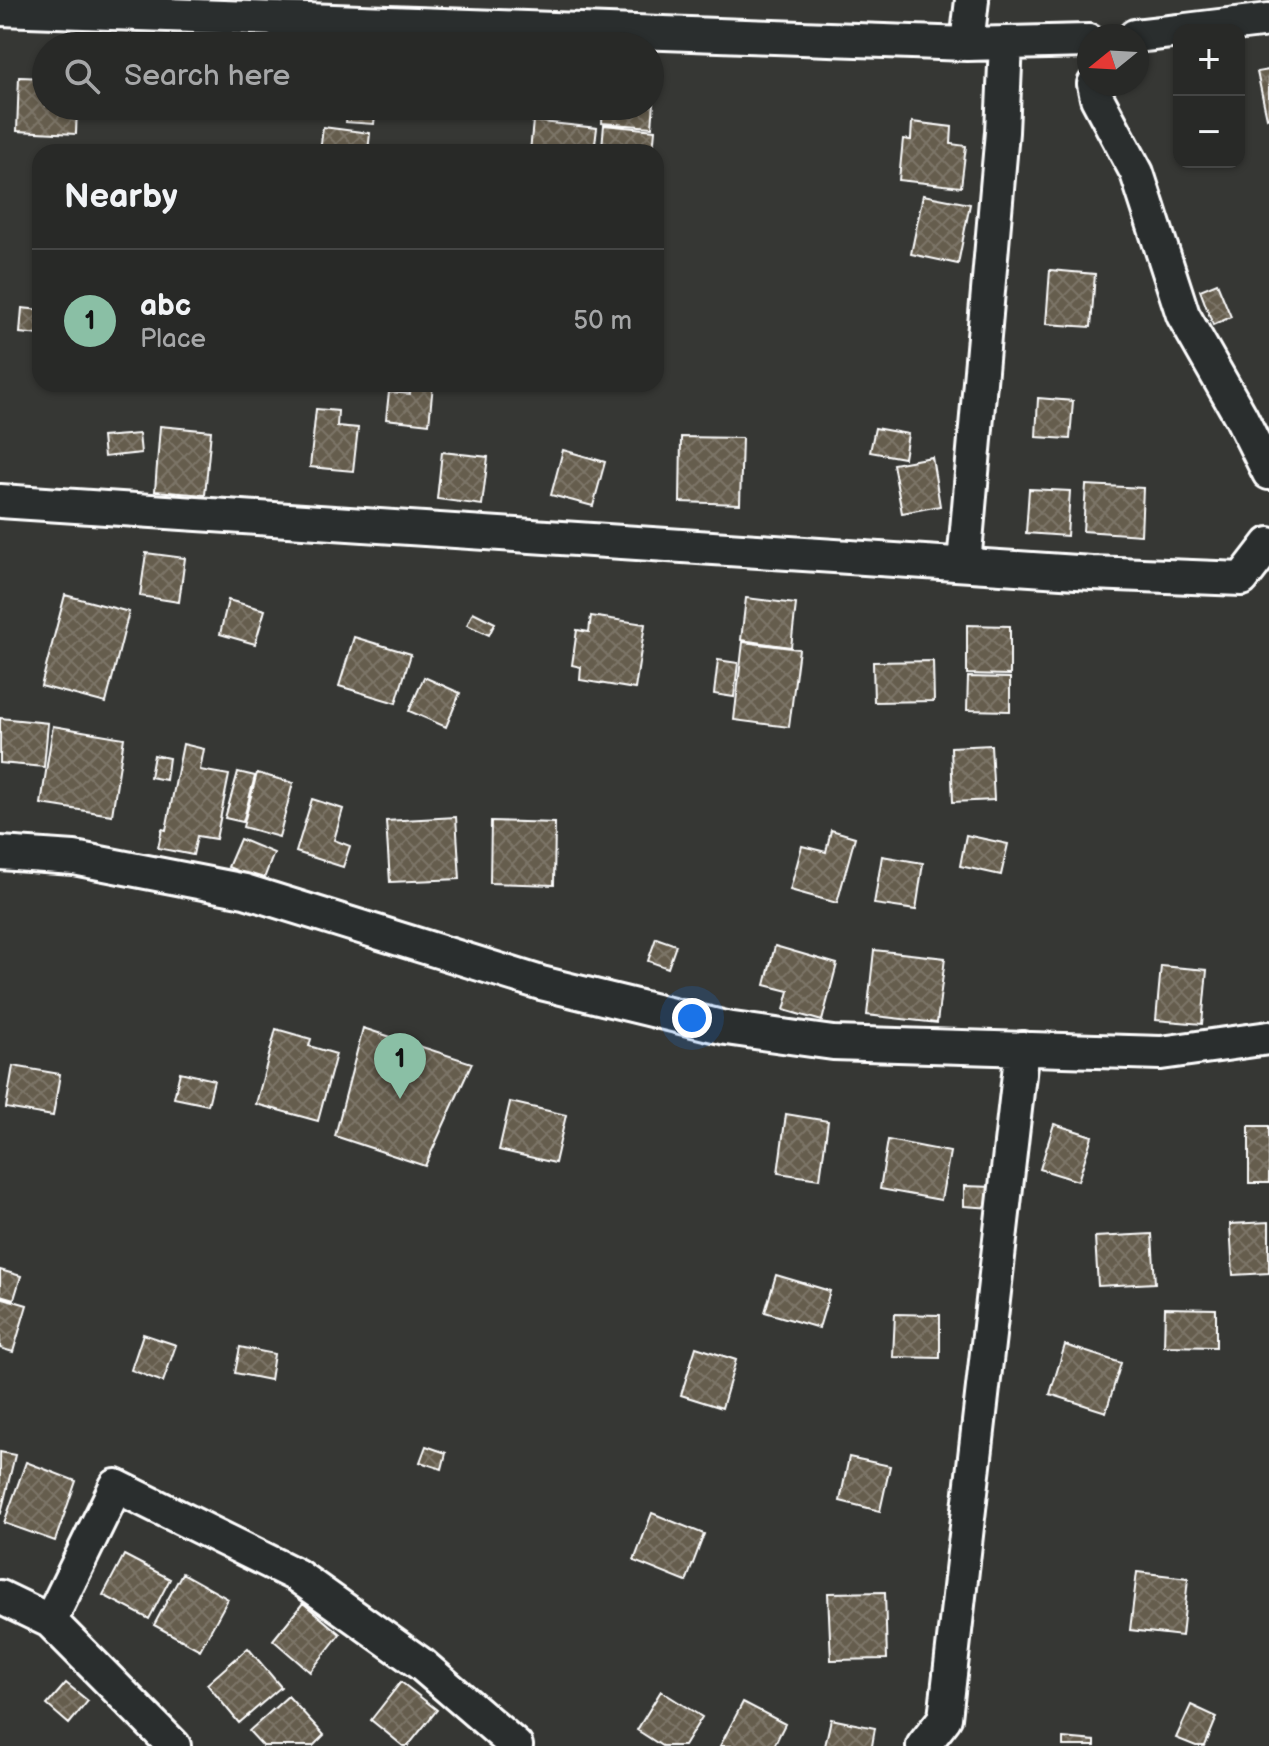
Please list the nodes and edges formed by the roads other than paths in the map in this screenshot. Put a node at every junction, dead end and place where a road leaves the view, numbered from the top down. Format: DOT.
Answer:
graph roads {
  1 [pos="972,0"];
  2 [pos="0,9"];
  3 [pos="1269,20"];
  4 [pos="1236,24"];
  5 [pos="635,32"];
  6 [pos="1173,32"];
  7 [pos="664,33"];
  8 [pos="1149,34"];
  9 [pos="1006,43"];
  10 [pos="967,44"];
  11 [pos="1077,48"];
  12 [pos="1097,96"];
  13 [pos="1269,473"];
  14 [pos="0,501"];
  15 [pos="1269,544"];
  16 [pos="964,564"];
  17 [pos="0,853"];
  18 [pos="1269,1038"];
  19 [pos="1022,1048"];
  20 [pos="0,1597"];
  21 [pos="50,1621"];
  22 [pos="174,1746"];
  23 [pos="516,1746"];
  24 [pos="923,1746"];
  1 -- 10 [label="street"];
  2 -- 5 [label="street"];
  3 -- 4 [label="street"];
  6 -- 8 [label="street"];
  7 -- 10 [label="street"];
  9 -- 10 [label="street"];
  9 -- 11 [label="street"];
  9 -- 16 [label="street"];
  12 -- 13 [label="street"];
  14 -- 16 [label="street"];
  15 -- 16 [label="street"];
  17 -- 19 [label="street"];
  18 -- 19 [label="street"];
  19 -- 24 [label="street"];
  20 -- 21 [label="street"];
  21 -- 22 [label="street"];
  21 -- 23 [label="street"];
}
